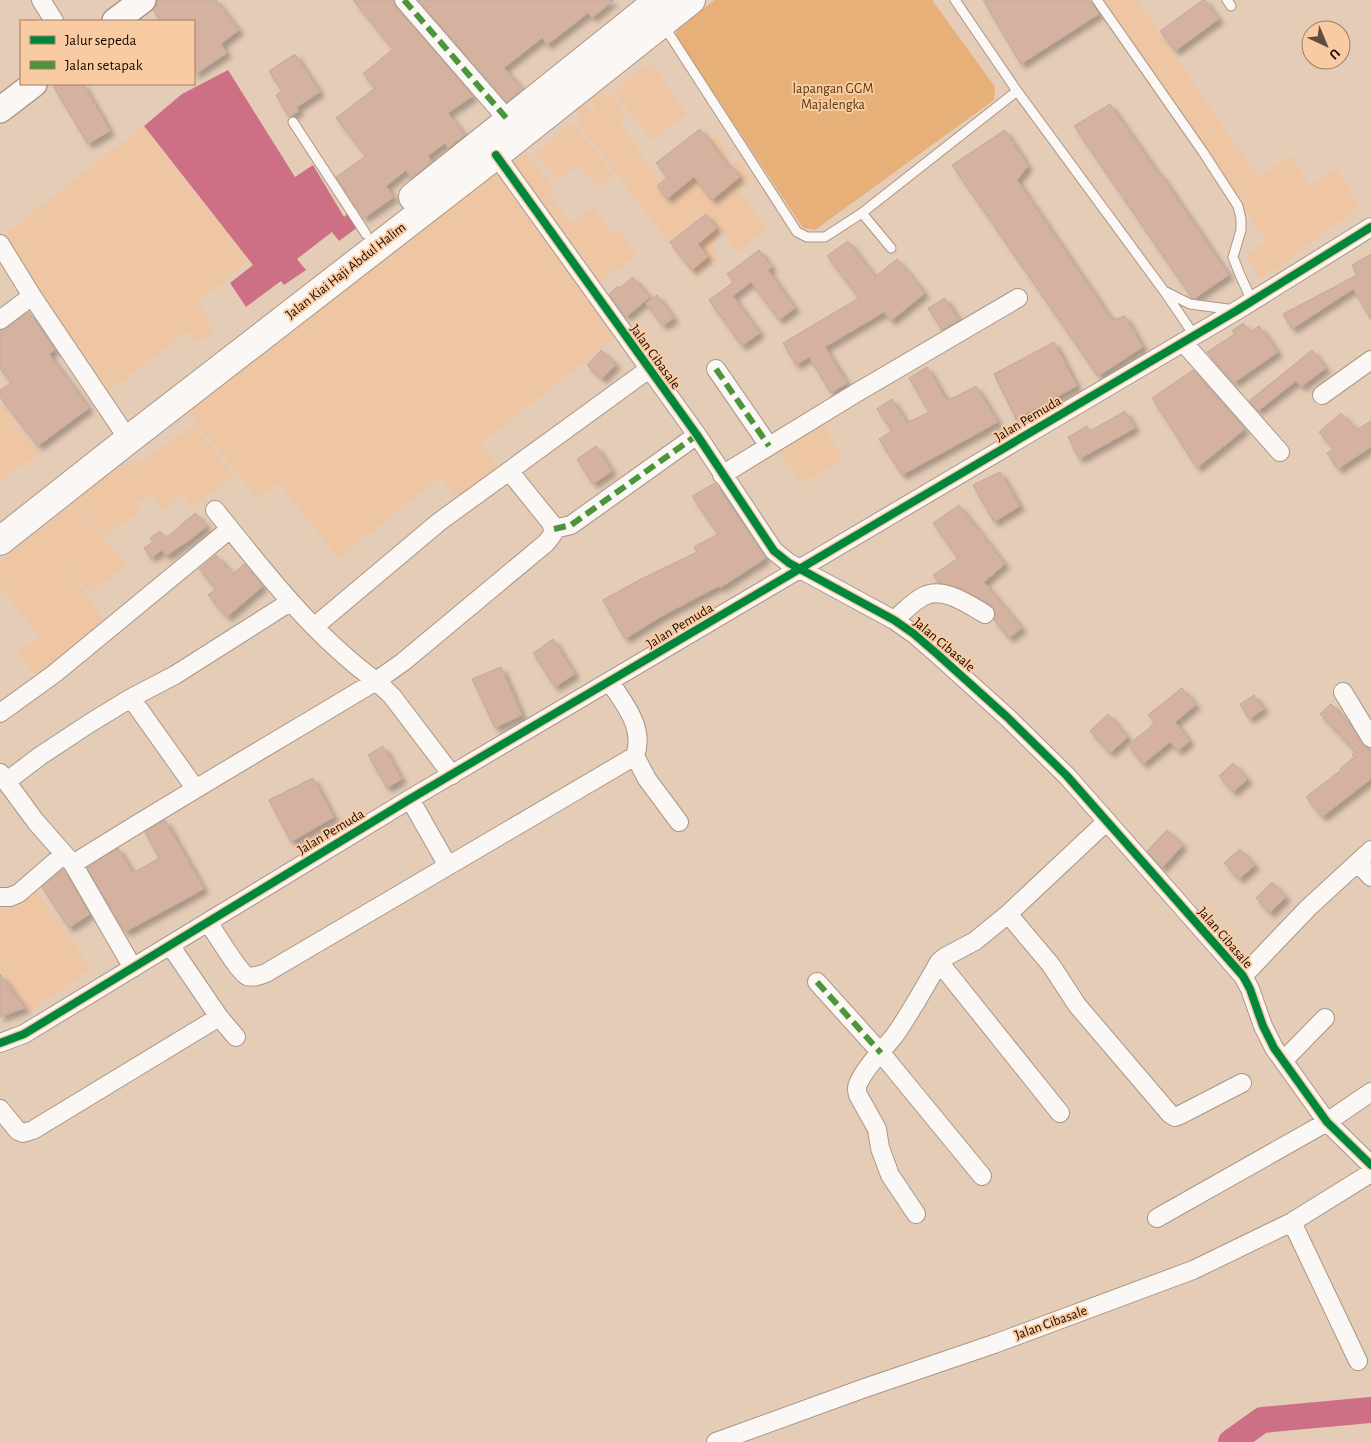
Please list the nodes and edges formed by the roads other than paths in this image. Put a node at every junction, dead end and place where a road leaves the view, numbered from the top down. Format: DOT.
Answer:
graph roads {
  1 [pos="41,0"];
  2 [pos="143,0"];
  3 [pos="404,0"];
  4 [pos="691,0"];
  5 [pos="955,0"];
  6 [pos="1097,0"];
  7 [pos="652,8"];
  8 [pos="53,20"];
  9 [pos="116,20"];
  10 [pos="33,85"];
  11 [pos="1017,91"];
  12 [pos="0,110"];
  13 [pos="508,120"];
  14 [pos="293,122"];
  15 [pos="496,156"];
  16 [pos="862,213"];
  17 [pos="1371,227"];
  18 [pos="366,234"];
  19 [pos="0,244"];
  20 [pos="891,248"];
  21 [pos="1164,291"];
  22 [pos="32,296"];
  23 [pos="1018,298"];
  24 [pos="1252,301"];
  25 [pos="1236,311"];
  26 [pos="0,320"];
  27 [pos="1189,338"];
  28 [pos="1371,360"];
  29 [pos="649,369"];
  30 [pos="716,369"];
  31 [pos="1322,395"];
  32 [pos="120,427"];
  33 [pos="696,435"];
  34 [pos="769,446"];
  35 [pos="1280,452"];
  36 [pos="509,471"];
  37 [pos="722,475"];
  38 [pos="215,510"];
  39 [pos="0,523"];
  40 [pos="230,529"];
  41 [pos="554,529"];
  42 [pos="0,541"];
  43 [pos="801,568"];
  44 [pos="290,602"];
  45 [pos="985,614"];
  46 [pos="894,620"];
  47 [pos="314,626"];
  48 [pos="376,681"];
  49 [pos="610,682"];
  50 [pos="1343,692"];
  51 [pos="131,698"];
  52 [pos="0,713"];
  53 [pos="1371,738"];
  54 [pos="635,756"];
  55 [pos="452,775"];
  56 [pos="3,777"];
  57 [pos="195,788"];
  58 [pos="410,799"];
  59 [pos="1107,821"];
  60 [pos="679,822"];
  61 [pos="1371,850"];
  62 [pos="69,859"];
  63 [pos="1358,863"];
  64 [pos="448,866"];
  65 [pos="1371,877"];
  66 [pos="0,897"];
  67 [pos="1008,914"];
  68 [pos="208,922"];
  69 [pos="170,945"];
  70 [pos="939,962"];
  71 [pos="133,968"];
  72 [pos="1243,976"];
  73 [pos="817,982"];
  74 [pos="219,1017"];
  75 [pos="1325,1018"];
  76 [pos="236,1037"];
  77 [pos="0,1043"];
  78 [pos="881,1053"];
  79 [pos="1283,1061"];
  80 [pos="1242,1083"];
  81 [pos="1371,1092"];
  82 [pos="0,1109"];
  83 [pos="1060,1113"];
  84 [pos="1328,1122"];
  85 [pos="1371,1165"];
  86 [pos="1371,1173"];
  87 [pos="982,1176"];
  88 [pos="916,1214"];
  89 [pos="1157,1218"];
  90 [pos="1292,1222"];
  91 [pos="1358,1360"];
  92 [pos="716,1442"];
  1 -- 8 [label="street"];
  2 -- 9 [label="main road"];
  3 -- 13 [label="street"];
  4 -- 7 [label="main road, Jalan Kiai Haji Abdul Halim"];
  5 -- 11 [label="lane"];
  6 -- 24 [label="lane"];
  7 -- 13 [label="main road, Jalan Kiai Haji Abdul Halim"];
  7 -- 15 [label="main road, Jalan Kiai Haji Abdul Halim"];
  7 -- 16 [label="lane"];
  10 -- 12 [label="main road"];
  11 -- 16 [label="lane"];
  11 -- 21 [label="lane"];
  13 -- 18 [label="main road, Jalan Kiai Haji Abdul Halim"];
  14 -- 18 [label="lane"];
  15 -- 29 [label="street, Jalan Cibasale"];
  15 -- 42 [label="main road, Jalan Kiai Haji Abdul Halim"];
  16 -- 20 [label="lane"];
  17 -- 24 [label="street, Jalan Pemuda"];
  18 -- 32 [label="main road, Jalan Kiai Haji Abdul Halim"];
  19 -- 22 [label="street"];
  21 -- 25 [label="lane"];
  21 -- 27 [label="lane"];
  22 -- 26 [label="street"];
  22 -- 32 [label="street"];
  23 -- 34 [label="street"];
  24 -- 25 [label="street, Jalan Pemuda"];
  25 -- 27 [label="street, Jalan Pemuda"];
  27 -- 35 [label="street"];
  27 -- 43 [label="street, Jalan Pemuda"];
  28 -- 31 [label="street"];
  29 -- 33 [label="street, Jalan Cibasale"];
  29 -- 36 [label="street"];
  30 -- 34 [label="street"];
  32 -- 39 [label="main road, Jalan Kiai Haji Abdul Halim"];
  33 -- 37 [label="street, Jalan Cibasale"];
  33 -- 41 [label="street"];
  34 -- 37 [label="street"];
  36 -- 41 [label="street"];
  36 -- 47 [label="street"];
  37 -- 43 [label="street, Jalan Cibasale"];
  38 -- 40 [label="street"];
  40 -- 44 [label="street"];
  40 -- 52 [label="street"];
  41 -- 48 [label="street"];
  43 -- 46 [label="street, Jalan Cibasale"];
  43 -- 49 [label="street, Jalan Pemuda"];
  44 -- 47 [label="street"];
  44 -- 51 [label="street"];
  45 -- 46 [label="street"];
  46 -- 59 [label="street, Jalan Cibasale"];
  47 -- 48 [label="street"];
  48 -- 55 [label="street"];
  48 -- 57 [label="street"];
  49 -- 54 [label="street"];
  49 -- 55 [label="street, Jalan Pemuda"];
  50 -- 53 [label="street"];
  51 -- 56 [label="street"];
  51 -- 57 [label="street"];
  54 -- 60 [label="street"];
  54 -- 64 [label="street"];
  55 -- 58 [label="street, Jalan Pemuda"];
  56 -- 62 [label="street"];
  57 -- 62 [label="street"];
  58 -- 64 [label="street"];
  58 -- 68 [label="street, Jalan Pemuda"];
  59 -- 67 [label="street"];
  59 -- 72 [label="street, Jalan Cibasale"];
  61 -- 63 [label="street"];
  62 -- 66 [label="street"];
  62 -- 71 [label="street"];
  63 -- 65 [label="street"];
  63 -- 72 [label="street"];
  64 -- 68 [label="street"];
  67 -- 70 [label="street"];
  67 -- 80 [label="street"];
  68 -- 69 [label="street, Jalan Pemuda"];
  69 -- 71 [label="street, Jalan Pemuda"];
  69 -- 74 [label="street"];
  70 -- 78 [label="street"];
  70 -- 83 [label="street"];
  71 -- 77 [label="street, Jalan Pemuda"];
  72 -- 79 [label="street, Jalan Cibasale"];
  73 -- 78 [label="street"];
  74 -- 76 [label="street"];
  74 -- 82 [label="street"];
  75 -- 79 [label="street"];
  78 -- 87 [label="street"];
  78 -- 88 [label="street"];
  79 -- 84 [label="street, Jalan Cibasale"];
  81 -- 84 [label="street"];
  84 -- 85 [label="street, Jalan Cibasale"];
  84 -- 89 [label="street"];
  86 -- 90 [label="street, Jalan Cibasale"];
  90 -- 91 [label="street"];
  90 -- 92 [label="street, Jalan Cibasale"];
}
